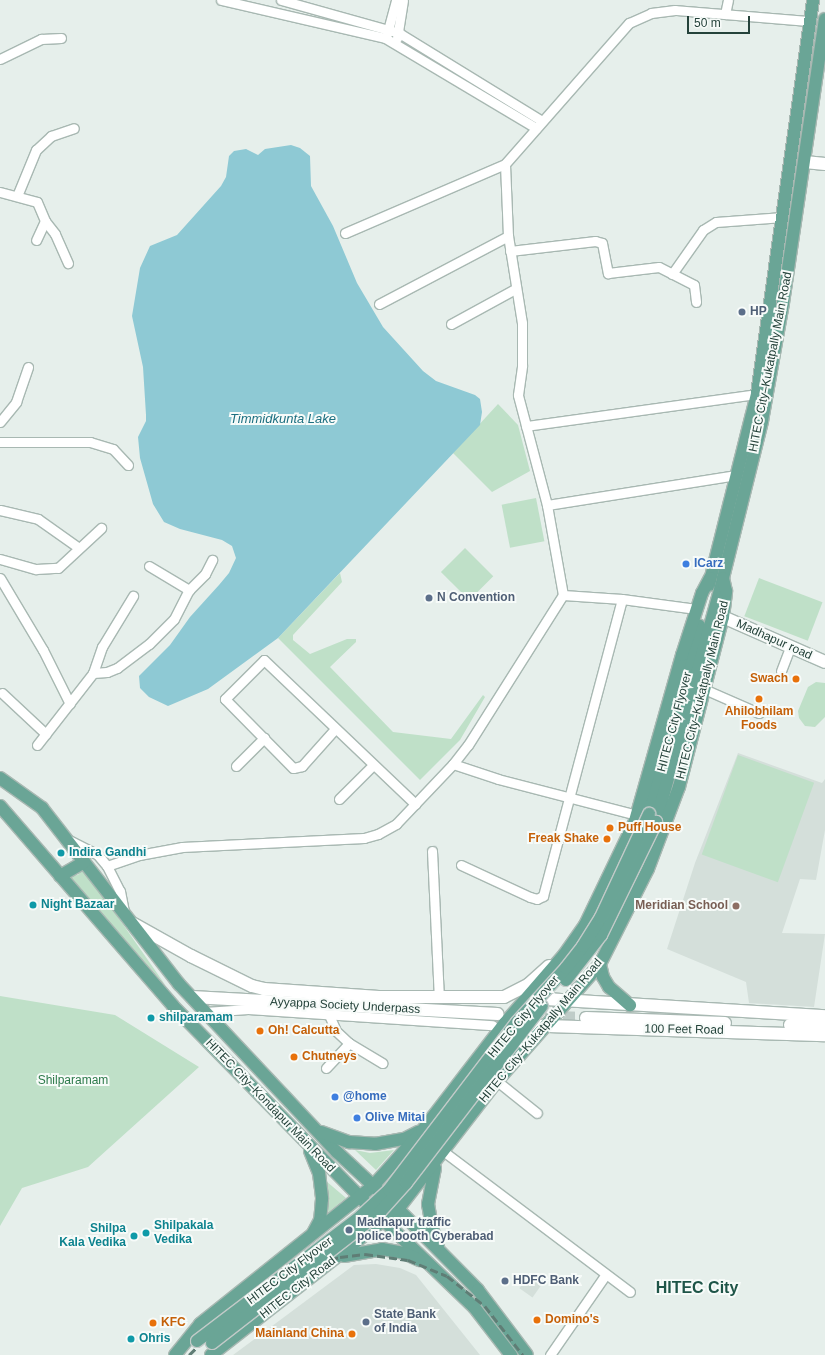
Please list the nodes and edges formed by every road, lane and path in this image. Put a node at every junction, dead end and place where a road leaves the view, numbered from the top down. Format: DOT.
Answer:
graph roads {
  1 [pos="221,0"];
  2 [pos="281,0"];
  3 [pos="396,0"];
  4 [pos="403,0"];
  5 [pos="728,0"];
  6 [pos="813,0"];
  7 [pos="725,14"];
  8 [pos="825,19"];
  9 [pos="810,21"];
  10 [pos="387,33"];
  11 [pos="397,37"];
  12 [pos="61,38"];
  13 [pos="0,59"];
  14 [pos="542,121"];
  15 [pos="74,128"];
  16 [pos="536,128"];
  17 [pos="805,162"];
  18 [pos="505,164"];
  19 [pos="825,164"];
  20 [pos="0,192"];
  21 [pos="17,196"];
  22 [pos="783,217"];
  23 [pos="44,221"];
  24 [pos="345,233"];
  25 [pos="508,236"];
  26 [pos="36,240"];
  27 [pos="510,251"];
  28 [pos="68,264"];
  29 [pos="672,274"];
  30 [pos="515,289"];
  31 [pos="696,302"];
  32 [pos="379,304"];
  33 [pos="451,324"];
  34 [pos="28,367"];
  35 [pos="757,394"];
  36 [pos="0,422"];
  37 [pos="526,426"];
  38 [pos="0,442"];
  39 [pos="128,465"];
  40 [pos="737,475"];
  41 [pos="547,505"];
  42 [pos="0,510"];
  43 [pos="101,528"];
  44 [pos="79,548"];
  45 [pos="0,559"];
  46 [pos="212,560"];
  47 [pos="149,566"];
  48 [pos="0,578"];
  49 [pos="710,578"];
  50 [pos="723,578"];
  51 [pos="189,590"];
  52 [pos="563,595"];
  53 [pos="133,596"];
  54 [pos="622,599"];
  55 [pos="696,609"];
  56 [pos="723,617"];
  57 [pos="790,647"];
  58 [pos="825,662"];
  59 [pos="780,671"];
  60 [pos="93,673"];
  61 [pos="704,689"];
  62 [pos="2,693"];
  63 [pos="70,704"];
  64 [pos="759,713"];
  65 [pos="680,720"];
  66 [pos="334,730"];
  67 [pos="46,734"];
  68 [pos="264,738"];
  69 [pos="37,745"];
  70 [pos="454,764"];
  71 [pos="373,765"];
  72 [pos="236,766"];
  73 [pos="0,778"];
  74 [pos="567,798"];
  75 [pos="339,799"];
  76 [pos="415,804"];
  77 [pos="0,806"];
  78 [pos="637,815"];
  79 [pos="66,838"];
  80 [pos="432,851"];
  81 [pos="84,862"];
  82 [pos="461,865"];
  83 [pos="107,866"];
  84 [pos="60,876"];
  85 [pos="124,912"];
  86 [pos="131,923"];
  87 [pos="564,955"];
  88 [pos="600,964"];
  89 [pos="192,997"];
  90 [pos="440,997"];
  91 [pos="526,998"];
  92 [pos="566,1002"];
  93 [pos="630,1005"];
  94 [pos="205,1012"];
  95 [pos="329,1015"];
  96 [pos="825,1016"];
  97 [pos="586,1018"];
  98 [pos="498,1021"];
  99 [pos="825,1026"];
  100 [pos="544,1028"];
  101 [pos="825,1035"];
  102 [pos="348,1043"];
  103 [pos="382,1063"];
  104 [pos="326,1068"];
  105 [pos="497,1081"];
  106 [pos="537,1113"];
  107 [pos="314,1129"];
  108 [pos="422,1130"];
  109 [pos="302,1140"];
  110 [pos="443,1151"];
  111 [pos="373,1186"];
  112 [pos="360,1198"];
  113 [pos="398,1209"];
  114 [pos="385,1221"];
  115 [pos="312,1236"];
  116 [pos="440,1250"];
  117 [pos="291,1252"];
  118 [pos="333,1261"];
  119 [pos="429,1266"];
  120 [pos="606,1274"];
  121 [pos="313,1276"];
  122 [pos="630,1292"];
  123 [pos="175,1355"];
  124 [pos="184,1355"];
  125 [pos="201,1355"];
  126 [pos="211,1355"];
  127 [pos="511,1355"];
  128 [pos="527,1355"];
  129 [pos="550,1355"];
  1 -- 10 [label="street"];
  2 -- 10 [label="street"];
  3 -- 10 [label="street"];
  4 -- 11 [label="street"];
  5 -- 7 [label="street"];
  6 -- 9 [label="main road, HITEC City–Kukatpally Main Road"];
  7 -- 9 [label="street"];
  7 -- 14 [label="street"];
  8 -- 17 [label="main road, HITEC City–Kukatpally Main Road"];
  9 -- 22 [label="main road, HITEC City–Kukatpally Main Road"];
  10 -- 11 [label="street"];
  11 -- 14 [label="street"];
  11 -- 16 [label="street"];
  12 -- 13 [label="street"];
  14 -- 16 [label="street"];
  15 -- 21 [label="street"];
  16 -- 18 [label="street"];
  17 -- 19 [label="main road"];
  17 -- 50 [label="main road, HITEC City–Kukatpally Main Road"];
  18 -- 24 [label="street"];
  18 -- 25 [label="street"];
  20 -- 21 [label="street"];
  21 -- 23 [label="street"];
  22 -- 29 [label="street"];
  22 -- 35 [label="main road, HITEC City–Kukatpally Main Road"];
  23 -- 26 [label="street"];
  23 -- 28 [label="street"];
  25 -- 27 [label="street"];
  25 -- 32 [label="street"];
  27 -- 29 [label="street"];
  27 -- 30 [label="street"];
  29 -- 31 [label="street"];
  30 -- 33 [label="street"];
  30 -- 37 [label="street"];
  34 -- 36 [label="street"];
  35 -- 37 [label="street"];
  35 -- 40 [label="main road, HITEC City–Kukatpally Main Road"];
  37 -- 41 [label="street"];
  38 -- 39 [label="street"];
  40 -- 41 [label="street"];
  40 -- 49 [label="main road, HITEC City–Kukatpally Main Road"];
  41 -- 52 [label="street"];
  42 -- 44 [label="street"];
  43 -- 44 [label="street"];
  44 -- 45 [label="street"];
  46 -- 51 [label="street"];
  47 -- 51 [label="street"];
  48 -- 63 [label="street"];
  49 -- 55 [label="main road, HITEC City–Kukatpally Main Road"];
  49 -- 65 [label="main road, HITEC City Flyover"];
  50 -- 56 [label="main road, HITEC City–Kukatpally Main Road"];
  50 -- 65 [label="main road, HITEC City Flyover"];
  51 -- 60 [label="street"];
  52 -- 54 [label="street"];
  52 -- 70 [label="street"];
  53 -- 60 [label="street"];
  54 -- 55 [label="street"];
  54 -- 74 [label="street"];
  55 -- 78 [label="main road, HITEC City–Kukatpally Main Road"];
  56 -- 57 [label="main road, Madhapur road"];
  56 -- 61 [label="main road, HITEC City–Kukatpally Main Road"];
  57 -- 58 [label="main road, Madhapur road"];
  57 -- 59 [label="street"];
  60 -- 63 [label="street"];
  61 -- 64 [label="street"];
  61 -- 88 [label="main road, HITEC City–Kukatpally Main Road"];
  62 -- 67 [label="street"];
  63 -- 67 [label="street"];
  65 -- 124 [label="main road, HITEC City Flyover, bridge"];
  65 -- 125 [label="main road, HITEC City Flyover, bridge"];
  66 -- 68 [label="street"];
  66 -- 68 [label="street"];
  66 -- 71 [label="street"];
  67 -- 69 [label="street"];
  68 -- 72 [label="street"];
  70 -- 74 [label="street"];
  70 -- 76 [label="street"];
  71 -- 75 [label="street"];
  71 -- 76 [label="street"];
  73 -- 79 [label="main road"];
  74 -- 78 [label="street"];
  74 -- 82 [label="street"];
  76 -- 83 [label="street"];
  77 -- 84 [label="main road, HITEC City–Kondapur Main Road"];
  78 -- 87 [label="main road, HITEC City–Kukatpally Main Road"];
  79 -- 81 [label="main road"];
  79 -- 83 [label="street"];
  80 -- 90 [label="street"];
  81 -- 84 [label="main road"];
  81 -- 85 [label="main road"];
  83 -- 85 [label="street"];
  84 -- 109 [label="main road, HITEC City–Kondapur Main Road"];
  85 -- 86 [label="main road"];
  86 -- 89 [label="main road"];
  86 -- 90 [label="main road, HITEC City–Kukatpally Main Road"];
  87 -- 90 [label="main road, HITEC City–Kukatpally Main Road"];
  87 -- 91 [label="main road, HITEC City–Kukatpally Main Road"];
  88 -- 92 [label="main road, HITEC City–Kukatpally Main Road"];
  88 -- 93 [label="main road"];
  89 -- 94 [label="main road"];
  89 -- 98 [label="main road, Ayyappa Society Underpass"];
  91 -- 92 [label="main road, 100 Feet Road"];
  91 -- 98 [label="main road, HITEC City–Kukatpally Main Road"];
  92 -- 93 [label="main road, 100 Feet Road"];
  92 -- 100 [label="main road, HITEC City–Kukatpally Main Road"];
  93 -- 96 [label="main road, 100 Feet Road"];
  94 -- 95 [label="street"];
  94 -- 107 [label="main road"];
  95 -- 98 [label="street"];
  95 -- 102 [label="street"];
  97 -- 99 [label="main road"];
  98 -- 100 [label="main road, Ayyappa Society Underpass"];
  98 -- 108 [label="main road, HITEC City–Kukatpally Main Road"];
  100 -- 101 [label="main road, 100 Feet Road"];
  100 -- 105 [label="main road, HITEC City–Kukatpally Main Road"];
  102 -- 103 [label="street"];
  102 -- 104 [label="street"];
  105 -- 106 [label="street"];
  105 -- 110 [label="main road, HITEC City–Kukatpally Main Road"];
  107 -- 108 [label="main road"];
  107 -- 111 [label="main road"];
  108 -- 111 [label="main road, HITEC City–Kukatpally Main Road"];
  109 -- 112 [label="main road, HITEC City–Kondapur Main Road"];
  109 -- 115 [label="main road"];
  110 -- 113 [label="main road, HITEC City–Kukatpally Main Road"];
  110 -- 116 [label="main road"];
  110 -- 120 [label="street"];
  111 -- 112 [label="main road, HITEC City–Kukatpally Main Road"];
  111 -- 113 [label="main road"];
  112 -- 114 [label="main road, HITEC City–Kondapur Main Road"];
  112 -- 115 [label="main road"];
  113 -- 114 [label="main road, HITEC City Road"];
  113 -- 116 [label="main road"];
  114 -- 118 [label="main road, HITEC City Road"];
  114 -- 119 [label="main road, HITEC City–Kondapur Main Road"];
  115 -- 117 [label="main road"];
  116 -- 128 [label="main road"];
  117 -- 121 [label="main road"];
  117 -- 123 [label="main road"];
  118 -- 119 [label="main road"];
  118 -- 121 [label="main road, HITEC City Road"];
  119 -- 127 [label="main road"];
  120 -- 122 [label="street"];
  120 -- 129 [label="street"];
  121 -- 126 [label="main road, HITEC City Road"];
}
